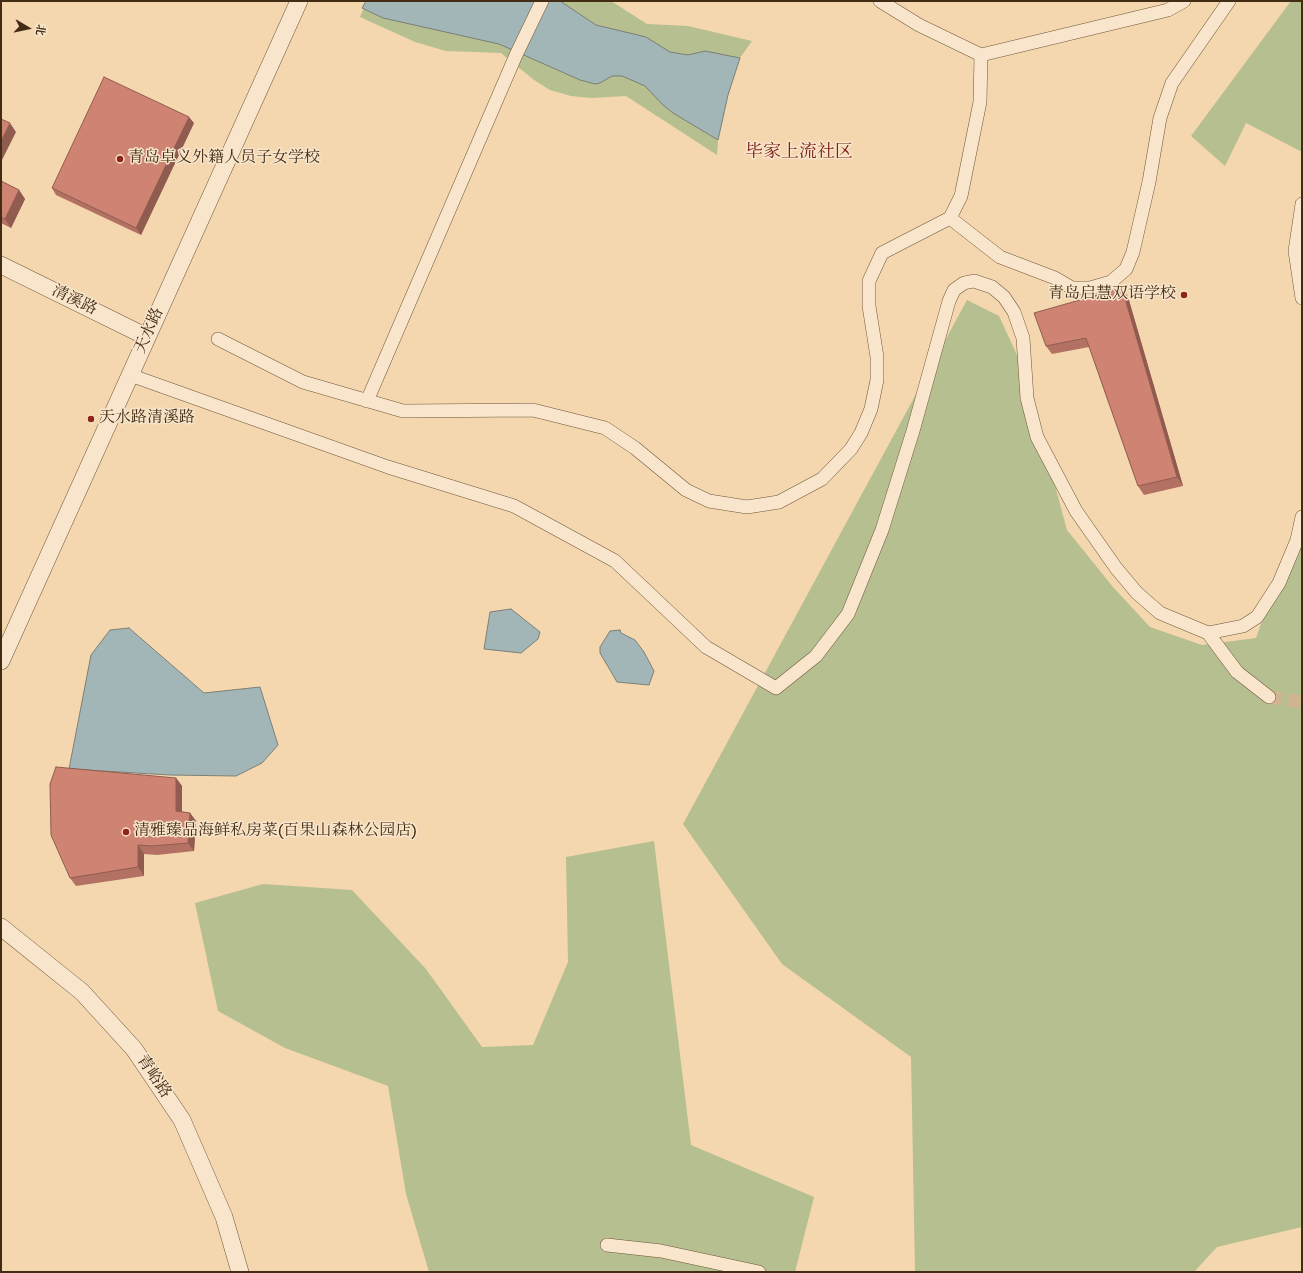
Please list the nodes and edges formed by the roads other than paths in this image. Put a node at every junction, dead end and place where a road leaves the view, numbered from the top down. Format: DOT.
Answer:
graph roads {
  1 [pos="299,1"];
  2 [pos="542,1"];
  3 [pos="880,1"];
  4 [pos="1184,1"];
  5 [pos="1229,1"];
  6 [pos="981,55"];
  7 [pos="1302,204"];
  8 [pos="950,218"];
  9 [pos="1,265"];
  10 [pos="1302,298"];
  11 [pos="147,337"];
  12 [pos="218,339"];
  13 [pos="130,375"];
  14 [pos="367,401"];
  15 [pos="1302,517"];
  16 [pos="1208,633"];
  17 [pos="1,662"];
  18 [pos="1268,697"];
  19 [pos="1,927"];
  20 [pos="608,1245"];
  21 [pos="240,1272"];
  22 [pos="759,1272"];
  1 -- 11 [label="street, 天水路"];
  2 -- 14 [label="street"];
  3 -- 6 [label="street"];
  4 -- 6 [label="street"];
  5 -- 8 [label="street"];
  6 -- 8 [label="street"];
  7 -- 10 [label="street"];
  8 -- 14 [label="street"];
  9 -- 11 [label="street, 清溪路"];
  11 -- 13 [label="street, 天水路"];
  12 -- 14 [label="street"];
  13 -- 16 [label="street"];
  13 -- 17 [label="street, 天水路"];
  15 -- 16 [label="street"];
  16 -- 18 [label="street"];
  19 -- 21 [label="street, 青峪路"];
  20 -- 22 [label="street"];
}
